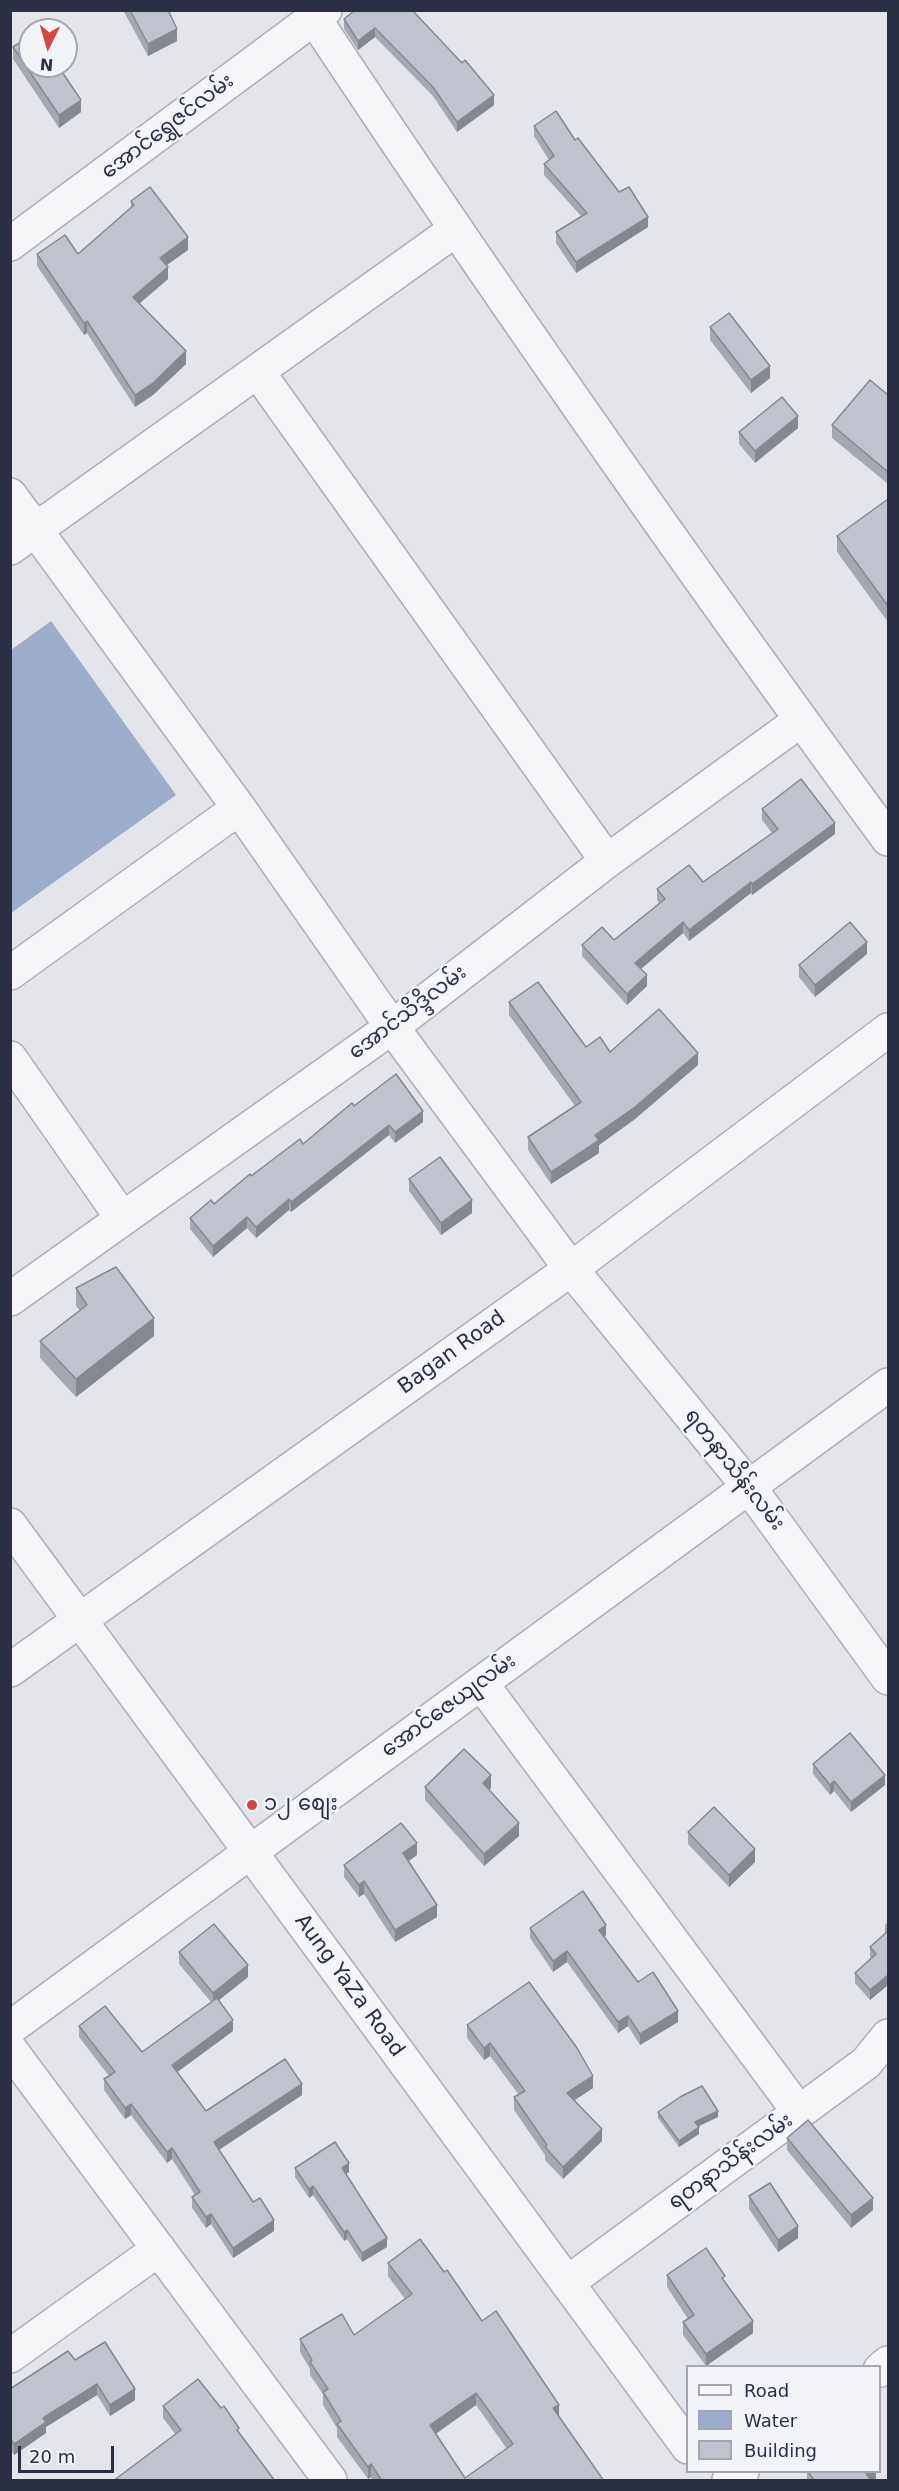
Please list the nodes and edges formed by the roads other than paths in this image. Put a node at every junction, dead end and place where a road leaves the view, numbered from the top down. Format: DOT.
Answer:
graph roads {
  1 [pos="320,14"];
  2 [pos="454,230"];
  3 [pos="10,244"];
  4 [pos="258,372"];
  5 [pos="10,495"];
  6 [pos="23,539"];
  7 [pos="801,720"];
  8 [pos="239,808"];
  9 [pos="888,840"];
  10 [pos="607,861"];
  11 [pos="10,973"];
  12 [pos="392,1027"];
  13 [pos="888,1030"];
  14 [pos="10,1058"];
  15 [pos="122,1218"];
  16 [pos="571,1269"];
  17 [pos="10,1299"];
  18 [pos="888,1385"];
  19 [pos="750,1487"];
  20 [pos="10,1525"];
  21 [pos="80,1620"];
  22 [pos="10,1670"];
  23 [pos="888,1678"];
  24 [pos="481,1683"];
  25 [pos="251,1851"];
  26 [pos="10,2028"];
  27 [pos="888,2036"];
  28 [pos="10,2049"];
  29 [pos="799,2112"];
  30 [pos="159,2249"];
  31 [pos="567,2283"];
  32 [pos="10,2356"];
  33 [pos="686,2446"];
  34 [pos="330,2481"];
  1 -- 2 [label="street"];
  1 -- 3 [label="street, အောင်ရွှေဇင်လမ်း"];
  2 -- 4 [label="street"];
  2 -- 7 [label="street"];
  4 -- 6 [label="street"];
  4 -- 10 [label="street"];
  5 -- 6 [label="street, ရတနာသိန်းလမ်း"];
  6 -- 8 [label="street, ရတနာသိန်းလမ်း"];
  7 -- 9 [label="street"];
  7 -- 10 [label="street, အောင်သိဒ္ဒိလမ်း"];
  8 -- 11 [label="street"];
  8 -- 12 [label="street, ရတနာသိန်းလမ်း"];
  10 -- 12 [label="street, အောင်သိဒ္ဒိလမ်း"];
  12 -- 15 [label="street, အောင်သိဒ္ဒိလမ်း"];
  12 -- 16 [label="street, ရတနာသိန်းလမ်း"];
  13 -- 16 [label="street, Bagan Road"];
  14 -- 15 [label="street"];
  15 -- 17 [label="street, အောင်သိဒ္ဒိလမ်း"];
  16 -- 19 [label="street, ရတနာသိန်းလမ်း"];
  16 -- 21 [label="street, Bagan Road"];
  18 -- 19 [label="street, အောင်ဇေယျလမ်း"];
  19 -- 23 [label="street, ရတနာသိန်းလမ်း"];
  19 -- 24 [label="street, အောင်ဇေယျလမ်း"];
  20 -- 21 [label="street, Aung YaZa Road"];
  21 -- 22 [label="street, Bagan Road"];
  21 -- 25 [label="street, Aung YaZa Road"];
  24 -- 25 [label="street, အောင်ဇေယျလမ်း"];
  24 -- 29 [label="street"];
  25 -- 26 [label="street, အောင်ဇေယျလမ်း"];
  25 -- 31 [label="street, Aung YaZa Road"];
  27 -- 29 [label="street, ရတနာသိန်းလမ်း"];
  28 -- 30 [label="street"];
  29 -- 31 [label="street, ရတနာသိန်းလမ်း"];
  30 -- 32 [label="street"];
  30 -- 34 [label="street"];
  31 -- 33 [label="street, Aung YaZa Road"];
}
